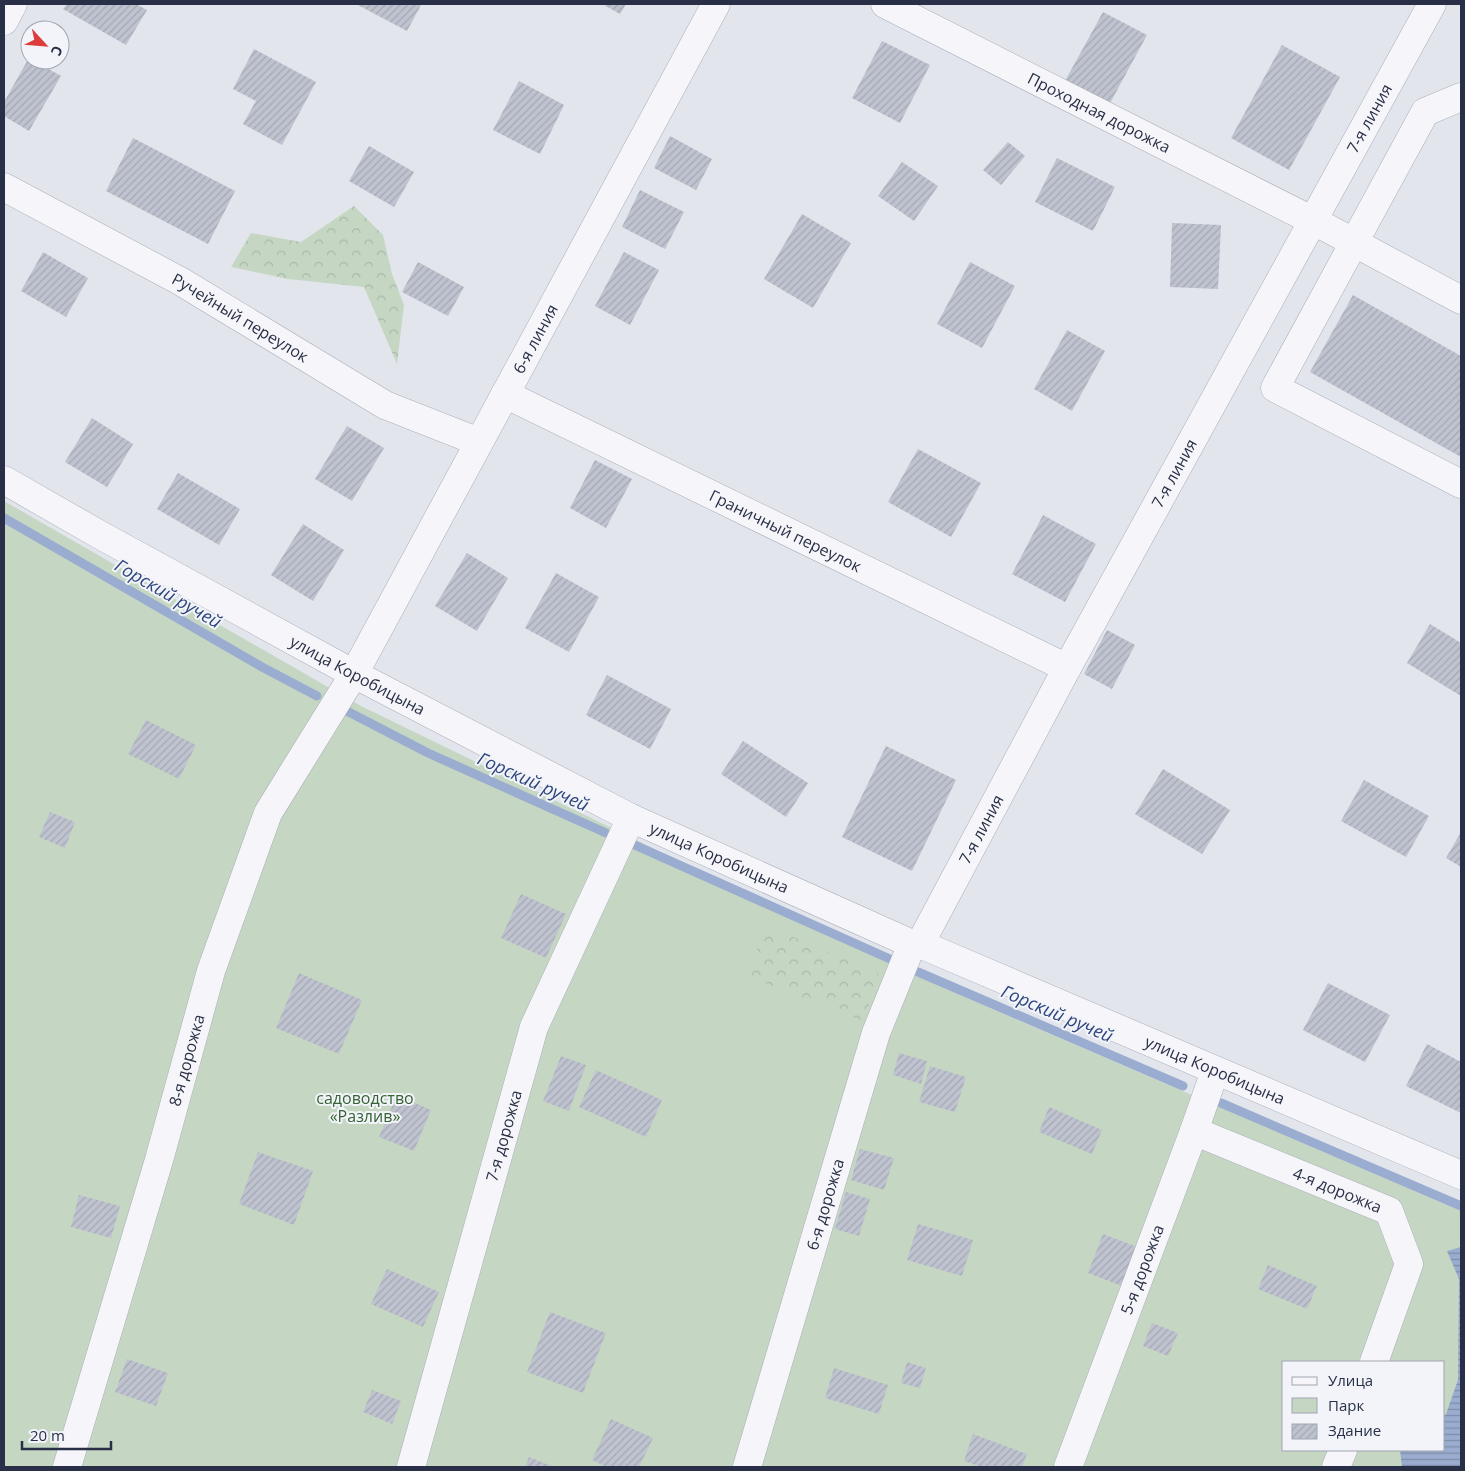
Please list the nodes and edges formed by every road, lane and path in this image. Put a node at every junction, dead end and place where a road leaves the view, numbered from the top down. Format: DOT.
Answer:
graph roads {
  1 [pos="13,4"];
  2 [pos="716,4"];
  3 [pos="885,4"];
  4 [pos="1432,4"];
  5 [pos="4,21"];
  6 [pos="1461,97"];
  7 [pos="4,187"];
  8 [pos="1312,221"];
  9 [pos="1354,243"];
  10 [pos="1461,300"];
  11 [pos="505,394"];
  12 [pos="479,442"];
  13 [pos="4,480"];
  14 [pos="1461,484"];
  15 [pos="1067,668"];
  16 [pos="354,674"];
  17 [pos="631,818"];
  18 [pos="916,944"];
  19 [pos="1215,1071"];
  20 [pos="1194,1131"];
  21 [pos="1461,1175"];
  22 [pos="1374,1361"];
  23 [pos="1342,1451"];
  24 [pos="67,1467"];
  25 [pos="411,1467"];
  26 [pos="748,1467"];
  27 [pos="1068,1467"];
  28 [pos="1336,1467"];
  1 -- 5 [label="street"];
  2 -- 11 [label="street, 6-я линия"];
  3 -- 8 [label="street, Проходная дорожка"];
  4 -- 8 [label="street, 7-я линия"];
  6 -- 9 [label="street"];
  7 -- 12 [label="street, Ручейный переулок"];
  8 -- 9 [label="street, Проходная дорожка"];
  8 -- 15 [label="street, 7-я линия"];
  9 -- 10 [label="street, Проходная дорожка"];
  9 -- 14 [label="street"];
  11 -- 12 [label="street, 6-я линия"];
  11 -- 15 [label="street, Граничный переулок"];
  12 -- 16 [label="street, 6-я линия"];
  13 -- 16 [label="street, улица Коробицына"];
  15 -- 18 [label="street, 7-я линия"];
  16 -- 17 [label="street, улица Коробицына"];
  16 -- 24 [label="street, 8-я дорожка"];
  17 -- 18 [label="street, улица Коробицына"];
  17 -- 25 [label="street, 7-я дорожка"];
  18 -- 19 [label="street, улица Коробицына"];
  18 -- 26 [label="street, 6-я дорожка"];
  19 -- 20 [label="street, 5-я дорожка"];
  19 -- 21 [label="street, улица Коробицына"];
  20 -- 22 [label="street, 4-я дорожка"];
  20 -- 27 [label="street, 5-я дорожка"];
  23 -- 28 [label="street"];
}
